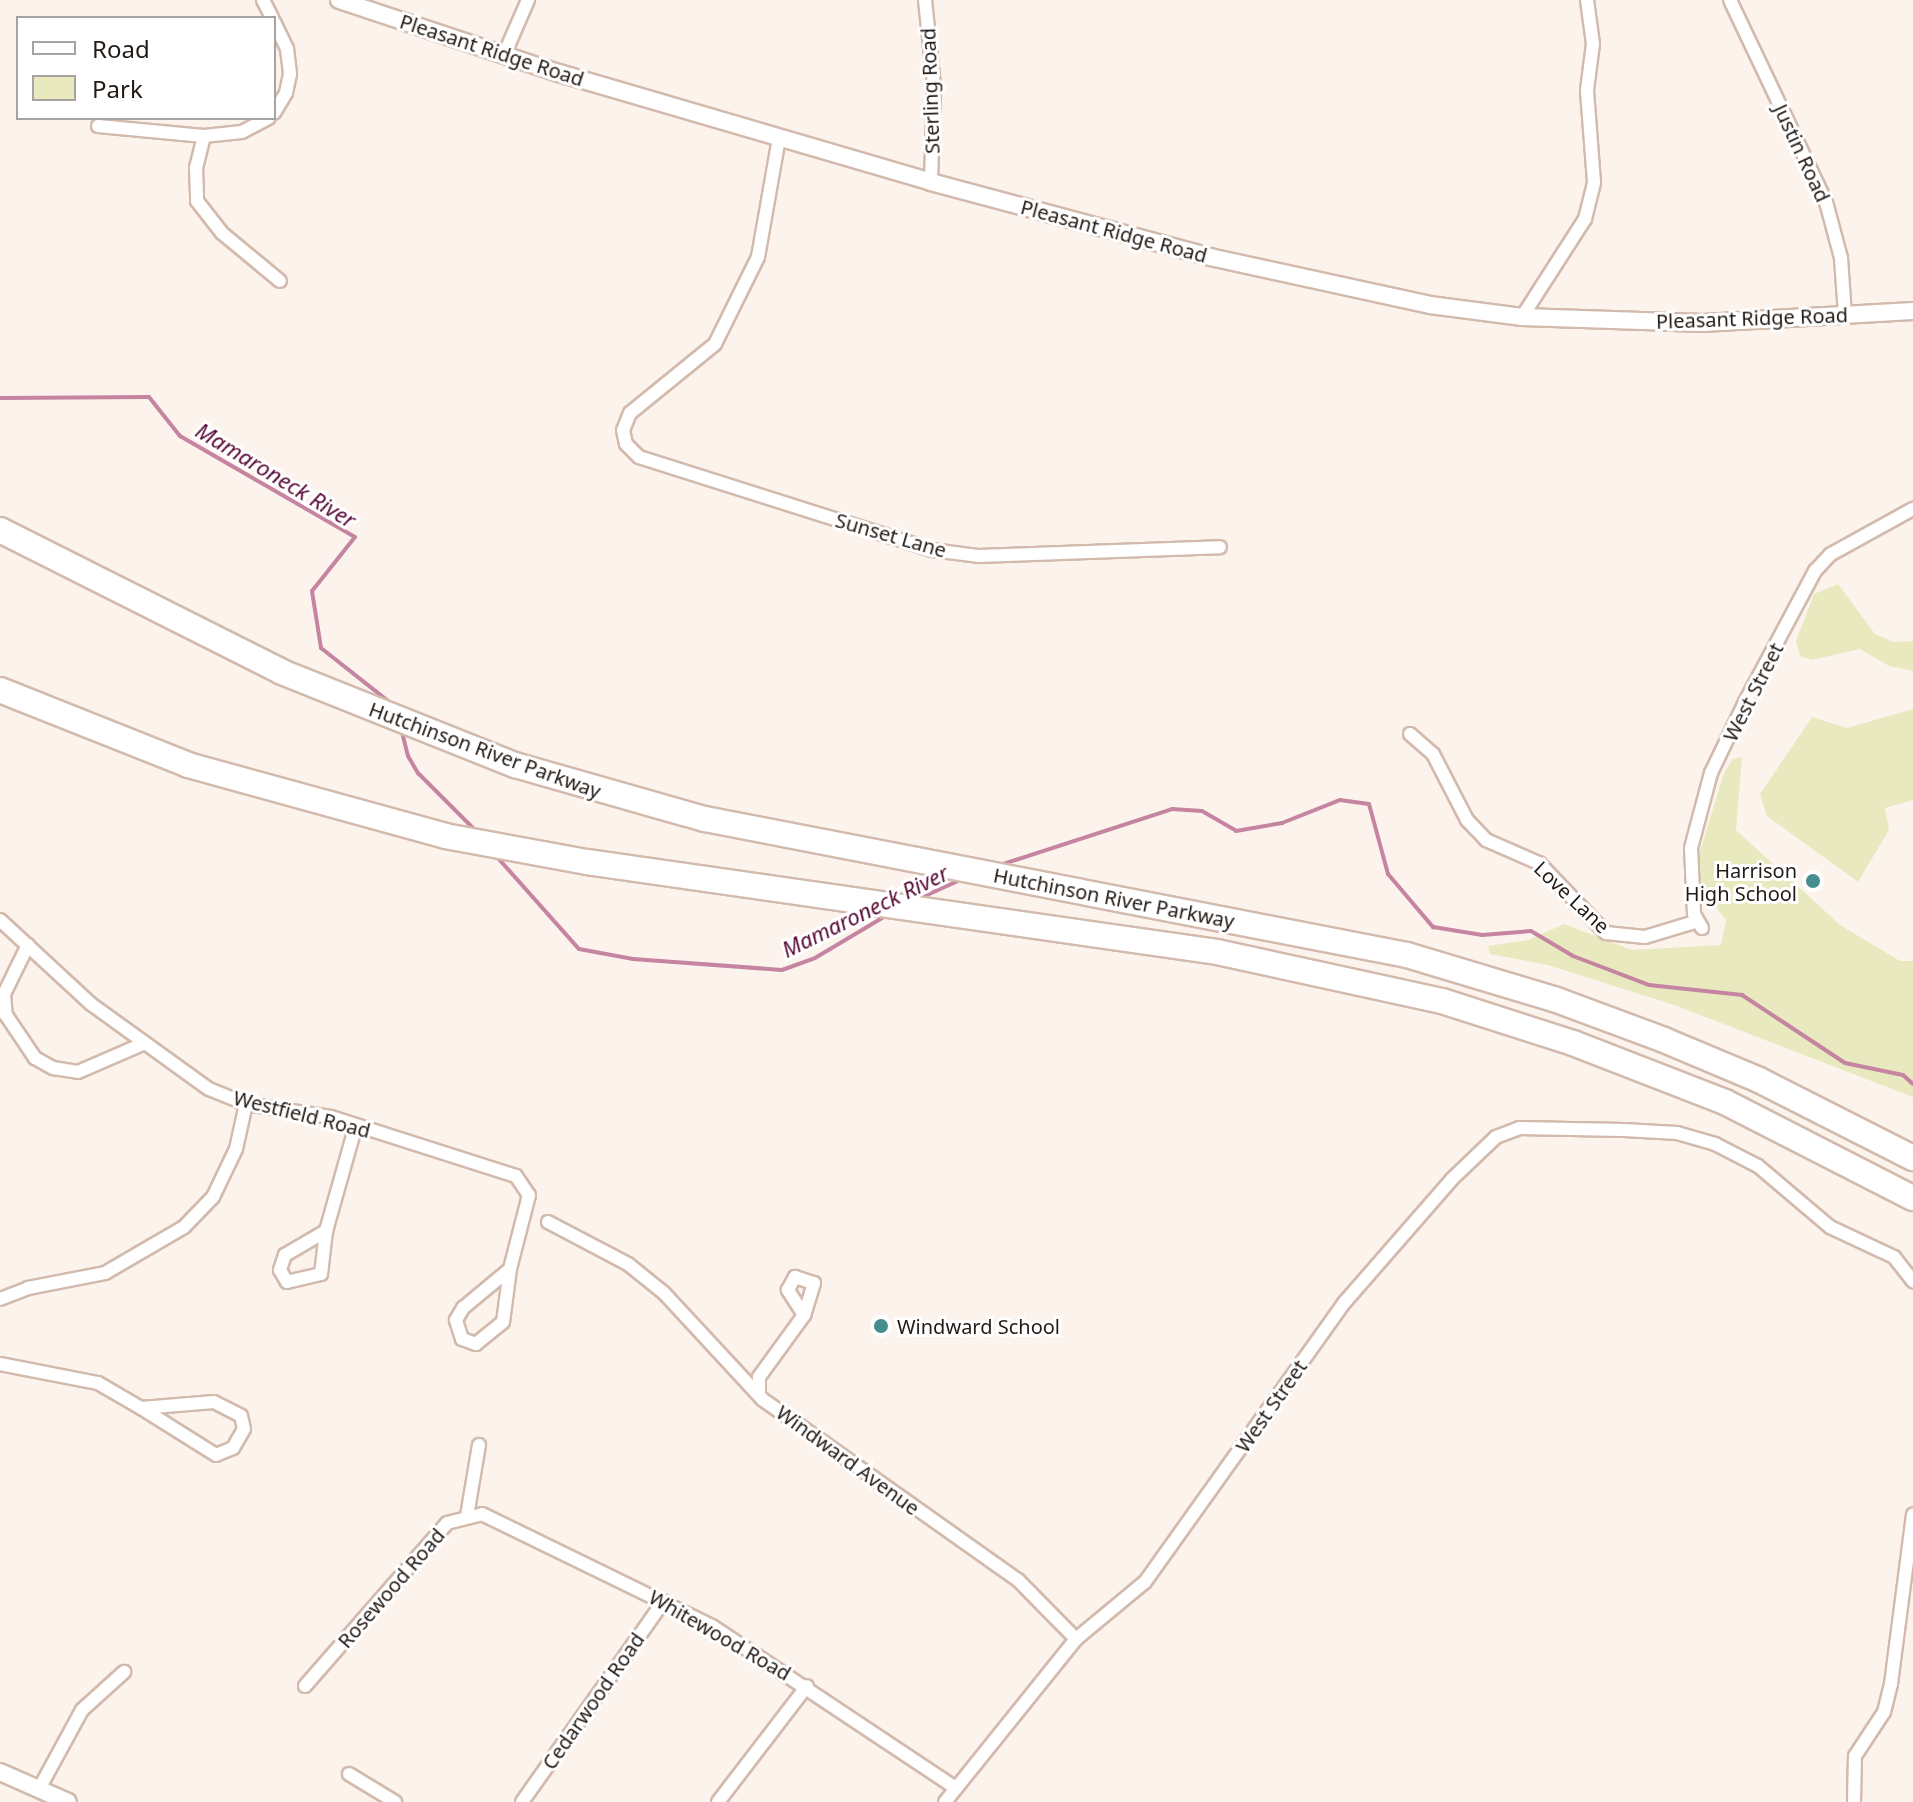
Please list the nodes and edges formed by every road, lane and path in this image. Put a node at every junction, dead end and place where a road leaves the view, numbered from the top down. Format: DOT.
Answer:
graph roads {
  1 [pos="339,0"];
  2 [pos="528,0"];
  3 [pos="925,0"];
  4 [pos="1587,0"];
  5 [pos="1730,0"];
  6 [pos="276,26"];
  7 [pos="504,55"];
  8 [pos="276,110"];
  9 [pos="264,120"];
  10 [pos="98,126"];
  11 [pos="204,136"];
  12 [pos="779,138"];
  13 [pos="931,182"];
  14 [pos="280,281"];
  15 [pos="1913,311"];
  16 [pos="1845,315"];
  17 [pos="1522,317"];
  18 [pos="1913,509"];
  19 [pos="0,530"];
  20 [pos="1220,547"];
  21 [pos="0,690"];
  22 [pos="1410,734"];
  23 [pos="0,920"];
  24 [pos="1699,925"];
  25 [pos="28,945"];
  26 [pos="145,1043"];
  27 [pos="1759,1080"];
  28 [pos="246,1104"];
  29 [pos="356,1125"];
  30 [pos="1913,1145"];
  31 [pos="1913,1158"];
  32 [pos="1913,1198"];
  33 [pos="548,1222"];
  34 [pos="326,1231"];
  35 [pos="510,1269"];
  36 [pos="1913,1281"];
  37 [pos="0,1299"];
  38 [pos="804,1315"];
  39 [pos="0,1364"];
  40 [pos="759,1392"];
  41 [pos="141,1408"];
  42 [pos="479,1445"];
  43 [pos="1913,1514"];
  44 [pos="467,1516"];
  45 [pos="664,1601"];
  46 [pos="1076,1639"];
  47 [pos="124,1672"];
  48 [pos="305,1686"];
  49 [pos="807,1686"];
  50 [pos="0,1772"];
  51 [pos="349,1774"];
  52 [pos="956,1788"];
  53 [pos="39,1789"];
  54 [pos="68,1802"];
  55 [pos="395,1802"];
  56 [pos="522,1802"];
  57 [pos="718,1802"];
  58 [pos="945,1802"];
  59 [pos="1854,1802"];
  1 -- 7 [label="street, Pleasant Ridge Road"];
  2 -- 7 [label="street"];
  3 -- 13 [label="street, Sterling Road"];
  4 -- 17 [label="street"];
  5 -- 16 [label="street, Justin Road"];
  6 -- 8 [label="street"];
  7 -- 12 [label="street, Pleasant Ridge Road"];
  9 -- 11 [label="street"];
  10 -- 11 [label="street"];
  11 -- 14 [label="street"];
  12 -- 13 [label="street, Pleasant Ridge Road"];
  12 -- 20 [label="street, Sunset Lane"];
  13 -- 17 [label="street, Pleasant Ridge Road"];
  15 -- 16 [label="street, Pleasant Ridge Road"];
  16 -- 17 [label="street, Pleasant Ridge Road"];
  18 -- 24 [label="street, West Street"];
  19 -- 27 [label="highway, Hutchinson River Parkway"];
  21 -- 32 [label="highway, Hutchinson River Parkway"];
  22 -- 24 [label="street, Love Lane"];
  23 -- 25 [label="street, Westfield Road"];
  25 -- 26 [label="street, Westfield Road"];
  25 -- 26 [label="street"];
  26 -- 28 [label="street, Westfield Road"];
  27 -- 30 [label="highway"];
  27 -- 31 [label="highway, Hutchinson River Parkway"];
  28 -- 29 [label="street, Westfield Road"];
  28 -- 37 [label="street"];
  29 -- 34 [label="street"];
  29 -- 35 [label="street, Westfield Road"];
  33 -- 40 [label="street, Windward Avenue"];
  34 -- 34 [label="street"];
  35 -- 35 [label="street"];
  36 -- 46 [label="street, West Street"];
  38 -- 40 [label="street"];
  39 -- 41 [label="street"];
  40 -- 46 [label="street, Windward Avenue"];
  41 -- 41 [label="street"];
  42 -- 44 [label="street, Rosewood Road"];
  43 -- 59 [label="street"];
  44 -- 45 [label="street, Whitewood Road"];
  44 -- 48 [label="street, Rosewood Road"];
  45 -- 49 [label="street, Whitewood Road"];
  45 -- 56 [label="street, Cedarwood Road"];
  46 -- 52 [label="street, West Street"];
  47 -- 53 [label="street"];
  49 -- 52 [label="street, Whitewood Road"];
  49 -- 57 [label="street"];
  50 -- 53 [label="street"];
  51 -- 55 [label="street"];
  52 -- 58 [label="street, West Street"];
  53 -- 54 [label="street"];
}
